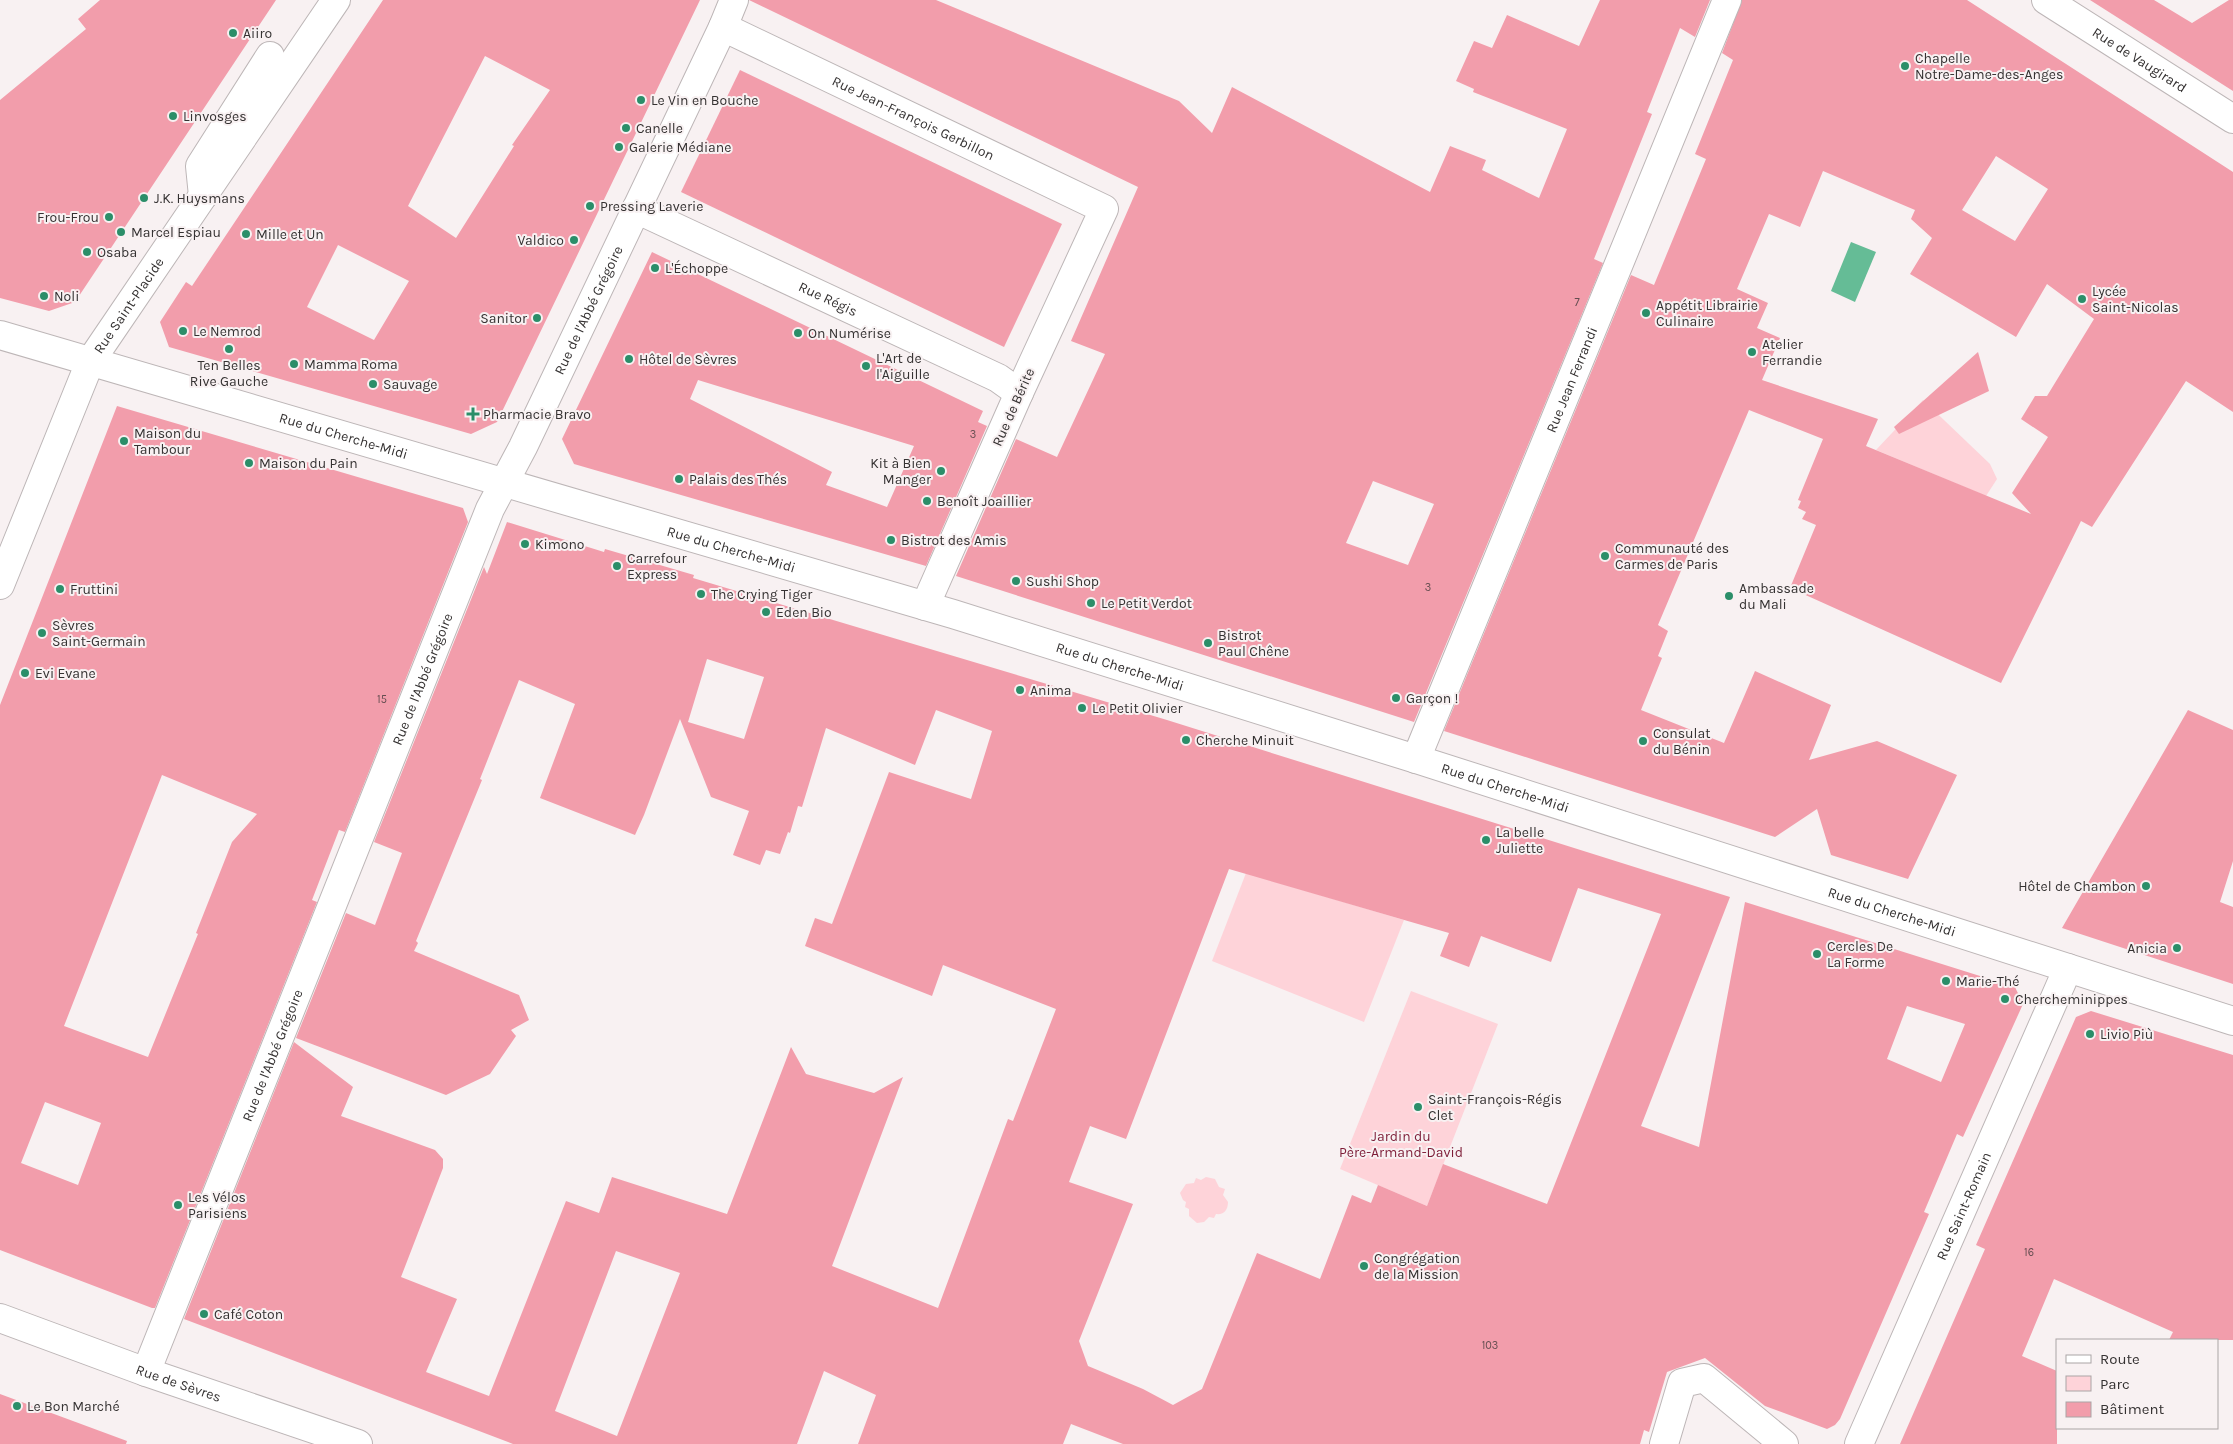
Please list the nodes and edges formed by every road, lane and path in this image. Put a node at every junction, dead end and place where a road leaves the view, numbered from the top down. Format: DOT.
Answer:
graph roads {
  1 [pos="336,0"];
  2 [pos="734,0"];
  3 [pos="1728,0"];
  4 [pos="2046,0"];
  5 [pos="723,27"];
  6 [pos="270,56"];
  7 [pos="2233,118"];
  8 [pos="203,196"];
  9 [pos="636,209"];
  10 [pos="1104,209"];
  11 [pos="0,335"];
  12 [pos="90,362"];
  13 [pos="1019,393"];
  14 [pos="504,482"];
  15 [pos="0,585"];
  16 [pos="925,606"];
  17 [pos="1416,759"];
  18 [pos="2068,968"];
  19 [pos="2233,1021"];
  20 [pos="0,1318"];
  21 [pos="146,1372"];
  22 [pos="358,1444"];
  23 [pos="1664,1444"];
  24 [pos="1784,1444"];
  25 [pos="1858,1444"];
  1 -- 8 [label="street, Rue Saint-Placide"];
  2 -- 5 [label="street, Rue de l'Abbé Grégoire"];
  3 -- 17 [label="street, Rue Jean Ferrandi"];
  4 -- 7 [label="street, Rue de Vaugirard"];
  5 -- 9 [label="street, Rue de l'Abbé Grégoire"];
  5 -- 10 [label="street, Rue Jean-François Gerbillon"];
  6 -- 8 [label="street"];
  8 -- 12 [label="street, Rue Saint-Placide"];
  9 -- 13 [label="street, Rue Régis"];
  9 -- 14 [label="street, Rue de l'Abbé Grégoire"];
  10 -- 13 [label="street, Rue de Bérite"];
  11 -- 12 [label="street, Rue du Cherche-Midi"];
  12 -- 14 [label="street, Rue du Cherche-Midi"];
  12 -- 15 [label="street, Rue Saint-Placide"];
  13 -- 16 [label="street, Rue de Bérite"];
  14 -- 16 [label="street, Rue du Cherche-Midi"];
  14 -- 21 [label="street, Rue de l'Abbé Grégoire"];
  16 -- 17 [label="street, Rue du Cherche-Midi"];
  17 -- 18 [label="street, Rue du Cherche-Midi"];
  18 -- 19 [label="street, Rue du Cherche-Midi"];
  18 -- 25 [label="street, Rue Saint-Romain"];
  20 -- 21 [label="street, Rue de Sèvres"];
  21 -- 22 [label="street, Rue de Sèvres"];
  23 -- 24 [label="street"];
}
